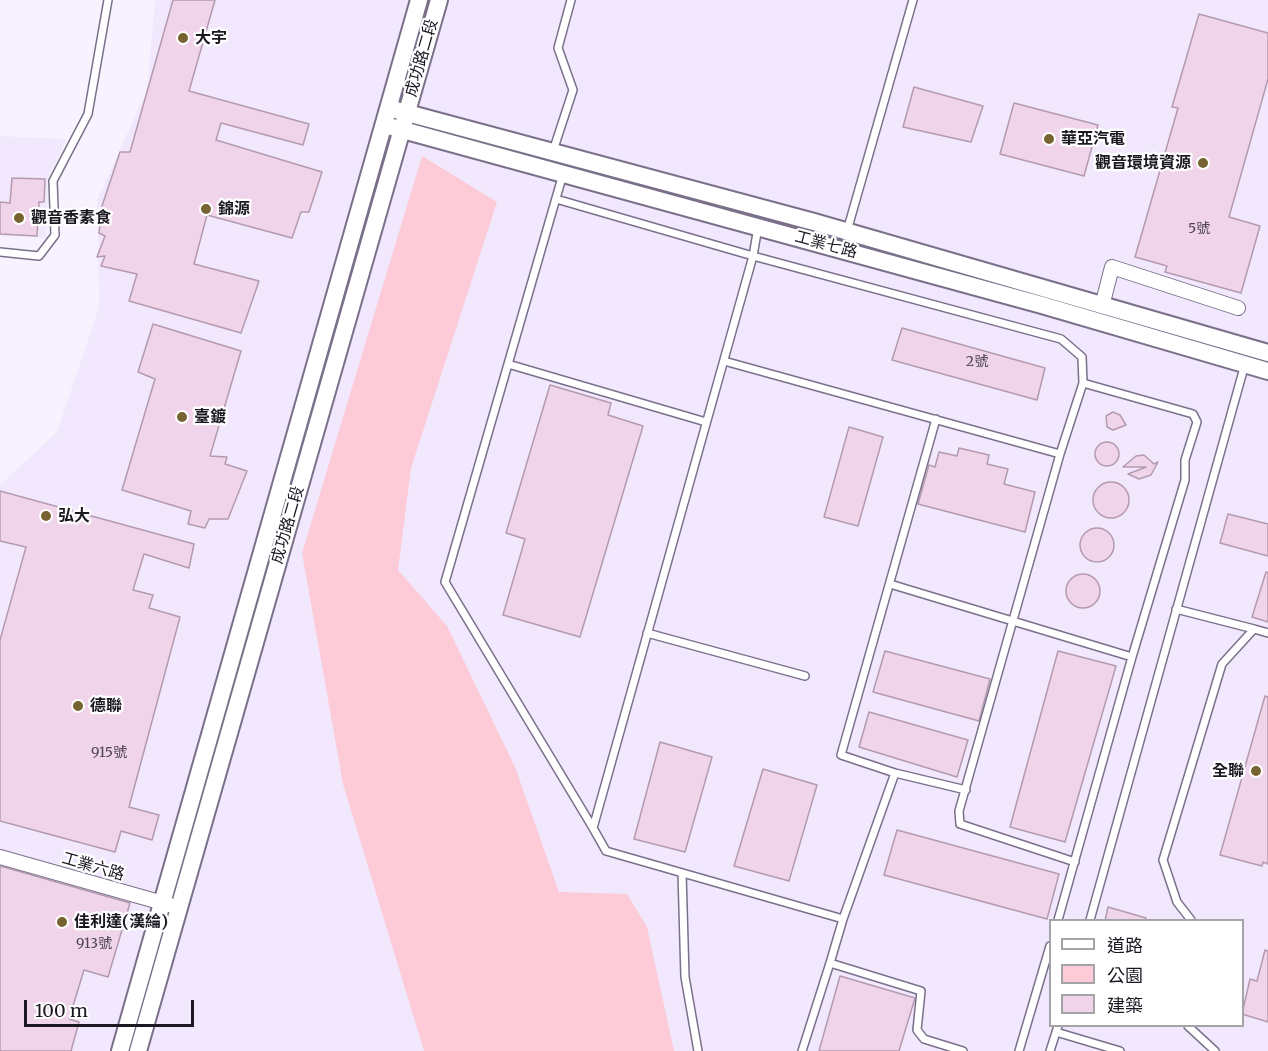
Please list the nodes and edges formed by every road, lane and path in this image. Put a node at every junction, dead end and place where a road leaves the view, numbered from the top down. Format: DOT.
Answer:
graph roads {
  1 [pos="108,0"];
  2 [pos="419,0"];
  3 [pos="439,0"];
  4 [pos="571,0"];
  5 [pos="913,0"];
  6 [pos="388,106"];
  7 [pos="404,123"];
  8 [pos="382,124"];
  9 [pos="552,153"];
  10 [pos="563,174"];
  11 [pos="556,199"];
  12 [pos="758,227"];
  13 [pos="847,232"];
  14 [pos="0,252"];
  15 [pos="753,256"];
  16 [pos="1102,306"];
  17 [pos="1238,308"];
  18 [pos="1268,353"];
  19 [pos="724,360"];
  20 [pos="508,364"];
  21 [pos="1245,364"];
  22 [pos="1268,371"];
  23 [pos="1083,383"];
  24 [pos="936,419"];
  25 [pos="706,422"];
  26 [pos="1060,454"];
  27 [pos="890,584"];
  28 [pos="1176,609"];
  29 [pos="1012,621"];
  30 [pos="1254,629"];
  31 [pos="647,633"];
  32 [pos="1268,633"];
  33 [pos="1132,657"];
  34 [pos="805,676"];
  35 [pos="895,773"];
  36 [pos="966,790"];
  37 [pos="593,828"];
  38 [pos="0,857"];
  39 [pos="1075,862"];
  40 [pos="682,873"];
  41 [pos="160,903"];
  42 [pos="178,907"];
  43 [pos="1059,919"];
  44 [pos="1091,919"];
  45 [pos="1190,919"];
  46 [pos="843,920"];
  47 [pos="1049,949"];
  48 [pos="830,963"];
  49 [pos="1189,1027"];
  50 [pos="1057,1029"];
  51 [pos="120,1051"];
  52 [pos="138,1051"];
  53 [pos="698,1051"];
  54 [pos="802,1051"];
  55 [pos="963,1051"];
  56 [pos="1019,1051"];
  57 [pos="1050,1051"];
  58 [pos="1120,1051"];
  59 [pos="1215,1051"];
  1 -- 14 [label="lane"];
  2 -- 6 [label="street, 成功路二段"];
  3 -- 7 [label="street, 成功路二段"];
  4 -- 9 [label="lane"];
  5 -- 13 [label="lane"];
  6 -- 7 [label="street, 工業七路"];
  6 -- 8 [label="street, 成功路二段"];
  7 -- 8 [label="street, 工業七路"];
  7 -- 9 [label="street, 工業七路"];
  7 -- 10 [label="street, 工業七路"];
  7 -- 42 [label="street, 成功路二段"];
  8 -- 41 [label="street, 成功路二段"];
  9 -- 13 [label="street, 工業七路"];
  10 -- 11 [label="lane"];
  10 -- 12 [label="street, 工業七路"];
  11 -- 15 [label="lane"];
  11 -- 20 [label="lane"];
  12 -- 15 [label="lane"];
  12 -- 21 [label="street, 工業七路"];
  13 -- 16 [label="street, 工業七路"];
  15 -- 19 [label="lane"];
  15 -- 23 [label="lane"];
  16 -- 17 [label="street"];
  16 -- 18 [label="street, 工業七路"];
  19 -- 24 [label="lane"];
  19 -- 25 [label="lane"];
  20 -- 25 [label="lane"];
  20 -- 37 [label="lane"];
  21 -- 22 [label="street, 工業七路"];
  21 -- 28 [label="lane"];
  23 -- 26 [label="lane"];
  23 -- 33 [label="lane"];
  24 -- 26 [label="lane"];
  24 -- 27 [label="lane"];
  25 -- 31 [label="lane"];
  26 -- 29 [label="lane"];
  27 -- 29 [label="lane"];
  27 -- 35 [label="lane"];
  28 -- 30 [label="lane"];
  28 -- 44 [label="lane"];
  29 -- 33 [label="lane"];
  29 -- 36 [label="lane"];
  30 -- 32 [label="lane"];
  30 -- 45 [label="lane"];
  31 -- 34 [label="lane"];
  31 -- 37 [label="lane"];
  33 -- 39 [label="lane"];
  35 -- 36 [label="lane"];
  35 -- 46 [label="lane"];
  36 -- 39 [label="lane"];
  37 -- 40 [label="lane"];
  38 -- 41 [label="street, 工業六路"];
  39 -- 43 [label="lane"];
  40 -- 46 [label="lane"];
  40 -- 53 [label="lane"];
  41 -- 42 [label="street, 工業六路"];
  41 -- 51 [label="street, 成功路二段"];
  42 -- 52 [label="street, 成功路二段"];
  46 -- 48 [label="lane"];
  47 -- 56 [label="lane"];
  48 -- 54 [label="lane"];
  48 -- 55 [label="lane"];
  49 -- 59 [label="lane"];
  50 -- 57 [label="lane"];
  50 -- 58 [label="lane"];
}
